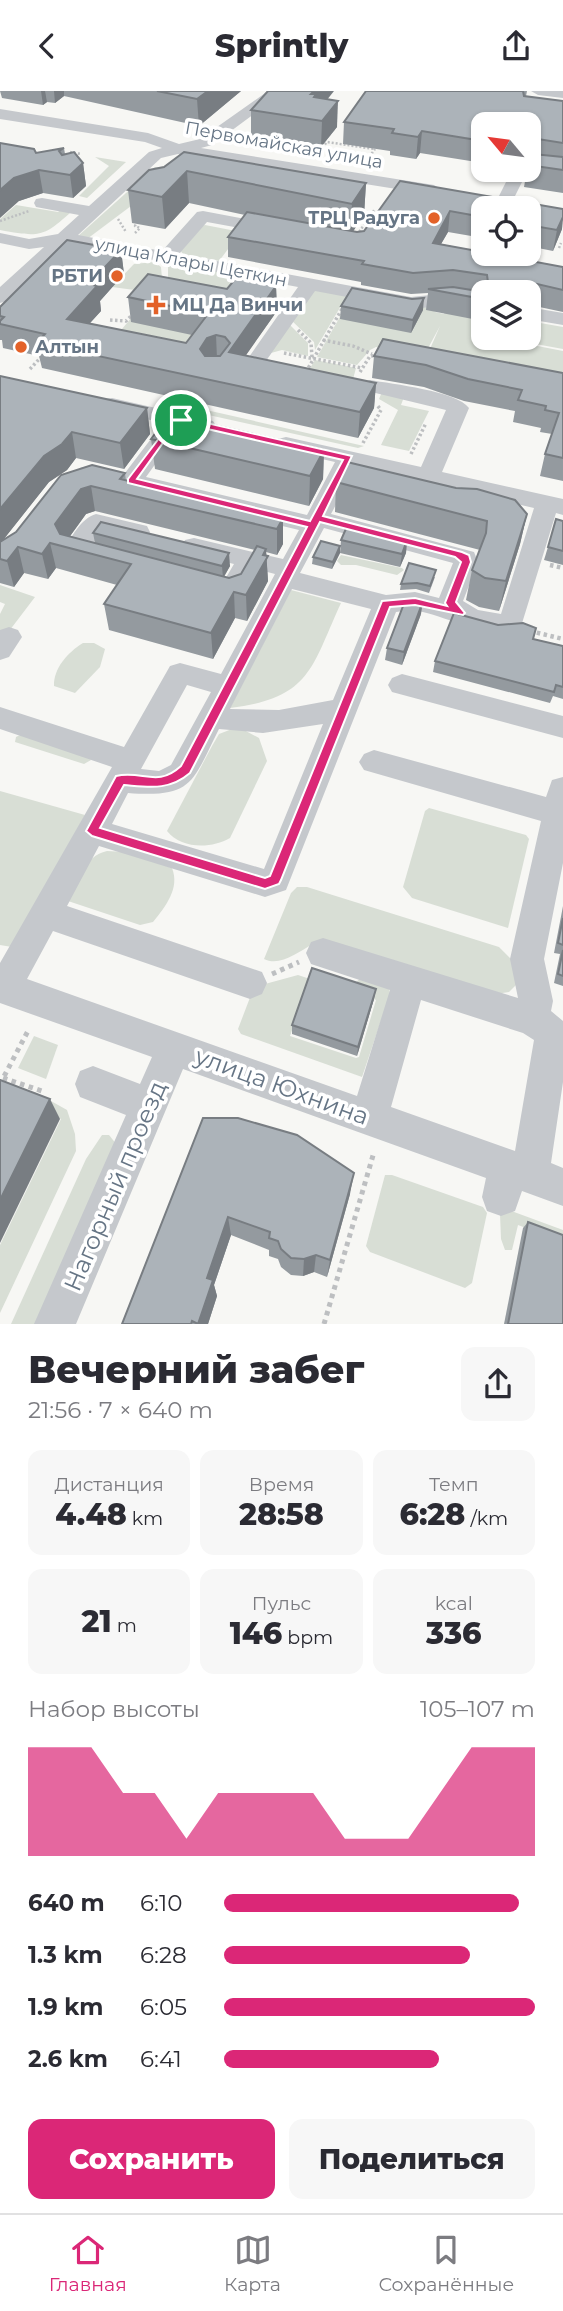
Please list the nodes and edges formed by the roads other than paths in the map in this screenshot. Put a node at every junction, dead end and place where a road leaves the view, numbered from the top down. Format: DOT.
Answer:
graph roads {
  1 [pos="278,91"];
  2 [pos="538,91"];
  3 [pos="562,100"];
  4 [pos="0,114"];
  5 [pos="178,149"];
  6 [pos="398,184"];
  7 [pos="451,193"];
  8 [pos="385,202"];
  9 [pos="38,206"];
  10 [pos="92,212"];
  11 [pos="292,233"];
  12 [pos="0,238"];
  13 [pos="63,239"];
  14 [pos="0,245"];
  15 [pos="27,251"];
  16 [pos="46,254"];
  17 [pos="166,257"];
  18 [pos="0,275"];
  19 [pos="310,284"];
  20 [pos="0,297"];
  21 [pos="471,303"];
  22 [pos="541,315"];
  23 [pos="563,319"];
  24 [pos="252,368"];
  25 [pos="367,386"];
  26 [pos="97,401"];
  27 [pos="194,401"];
  28 [pos="178,419"];
  29 [pos="232,432"];
  30 [pos="271,440"];
  31 [pos="356,451"];
  32 [pos="429,476"];
  33 [pos="131,481"];
  34 [pos="64,485"];
  35 [pos="555,505"];
  36 [pos="168,508"];
  37 [pos="313,526"];
  38 [pos="249,559"];
  39 [pos="127,565"];
  40 [pos="288,574"];
  41 [pos="192,582"];
  42 [pos="386,604"];
  43 [pos="460,613"];
  44 [pos="402,685"];
  45 [pos="228,686"];
  46 [pos="345,708"];
  47 [pos="213,717"];
  48 [pos="0,718"];
  49 [pos="563,727"];
  50 [pos="374,762"];
  51 [pos="126,770"];
  52 [pos="560,801"];
  53 [pos="92,831"];
  54 [pos="45,914"];
  55 [pos="323,953"];
  56 [pos="410,980"];
  57 [pos="250,983"];
  58 [pos="2,987"];
  59 [pos="532,1019"];
  60 [pos="174,1048"];
  61 [pos="93,1084"];
  62 [pos="149,1106"];
  63 [pos="372,1135"];
  64 [pos="526,1181"];
  65 [pos="55,1324"];
  1 -- 5 [label="street"];
  2 -- 3 [label="street"];
  4 -- 5 [label="street, Первомайская улица"];
  5 -- 6 [label="street, Первомайская улица"];
  5 -- 10 [label="street"];
  6 -- 7 [label="street, Первомайская улица"];
  6 -- 8 [label="street"];
  9 -- 10 [label="street"];
  10 -- 13 [label="street"];
  11 -- 17 [label="street"];
  12 -- 13 [label="street, улица Клары Цеткин"];
  13 -- 16 [label="street"];
  13 -- 17 [label="street, улица Клары Цеткин"];
  14 -- 15 [label="street"];
  15 -- 16 [label="street"];
  15 -- 18 [label="street"];
  16 -- 20 [label="street"];
  17 -- 19 [label="street, улица Клары Цеткин"];
  19 -- 21 [label="street, улица Клары Цеткин"];
  19 -- 24 [label="street"];
  22 -- 23 [label="street"];
  25 -- 32 [label="street"];
  26 -- 28 [label="street"];
  27 -- 28 [label="street"];
  28 -- 29 [label="street"];
  28 -- 33 [label="street"];
  30 -- 31 [label="street"];
  31 -- 32 [label="street"];
  31 -- 37 [label="street"];
  32 -- 35 [label="street"];
  33 -- 34 [label="street"];
  33 -- 37 [label="street"];
  35 -- 43 [label="street"];
  36 -- 37 [label="street"];
  37 -- 40 [label="street"];
  37 -- 43 [label="street"];
  38 -- 39 [label="street"];
  38 -- 40 [label="street"];
  38 -- 41 [label="street"];
  40 -- 42 [label="street"];
  40 -- 45 [label="street"];
  42 -- 43 [label="street"];
  42 -- 46 [label="street"];
  44 -- 49 [label="street"];
  45 -- 47 [label="street"];
  45 -- 51 [label="street"];
  46 -- 47 [label="street"];
  46 -- 53 [label="street"];
  47 -- 51 [label="street"];
  48 -- 51 [label="street"];
  50 -- 52 [label="street"];
  51 -- 53 [label="street"];
  52 -- 59 [label="street"];
  53 -- 54 [label="street"];
  54 -- 57 [label="street"];
  54 -- 58 [label="street"];
  55 -- 56 [label="street"];
  56 -- 59 [label="street"];
  56 -- 63 [label="street"];
  58 -- 60 [label="street, улица Юхнина"];
  59 -- 64 [label="street"];
  60 -- 62 [label="street, Нагорный проезд"];
  60 -- 63 [label="street, улица Юхнина"];
  61 -- 62 [label="street"];
  62 -- 65 [label="street, Нагорный проезд"];
  63 -- 64 [label="street, улица Юхнина"];
}
